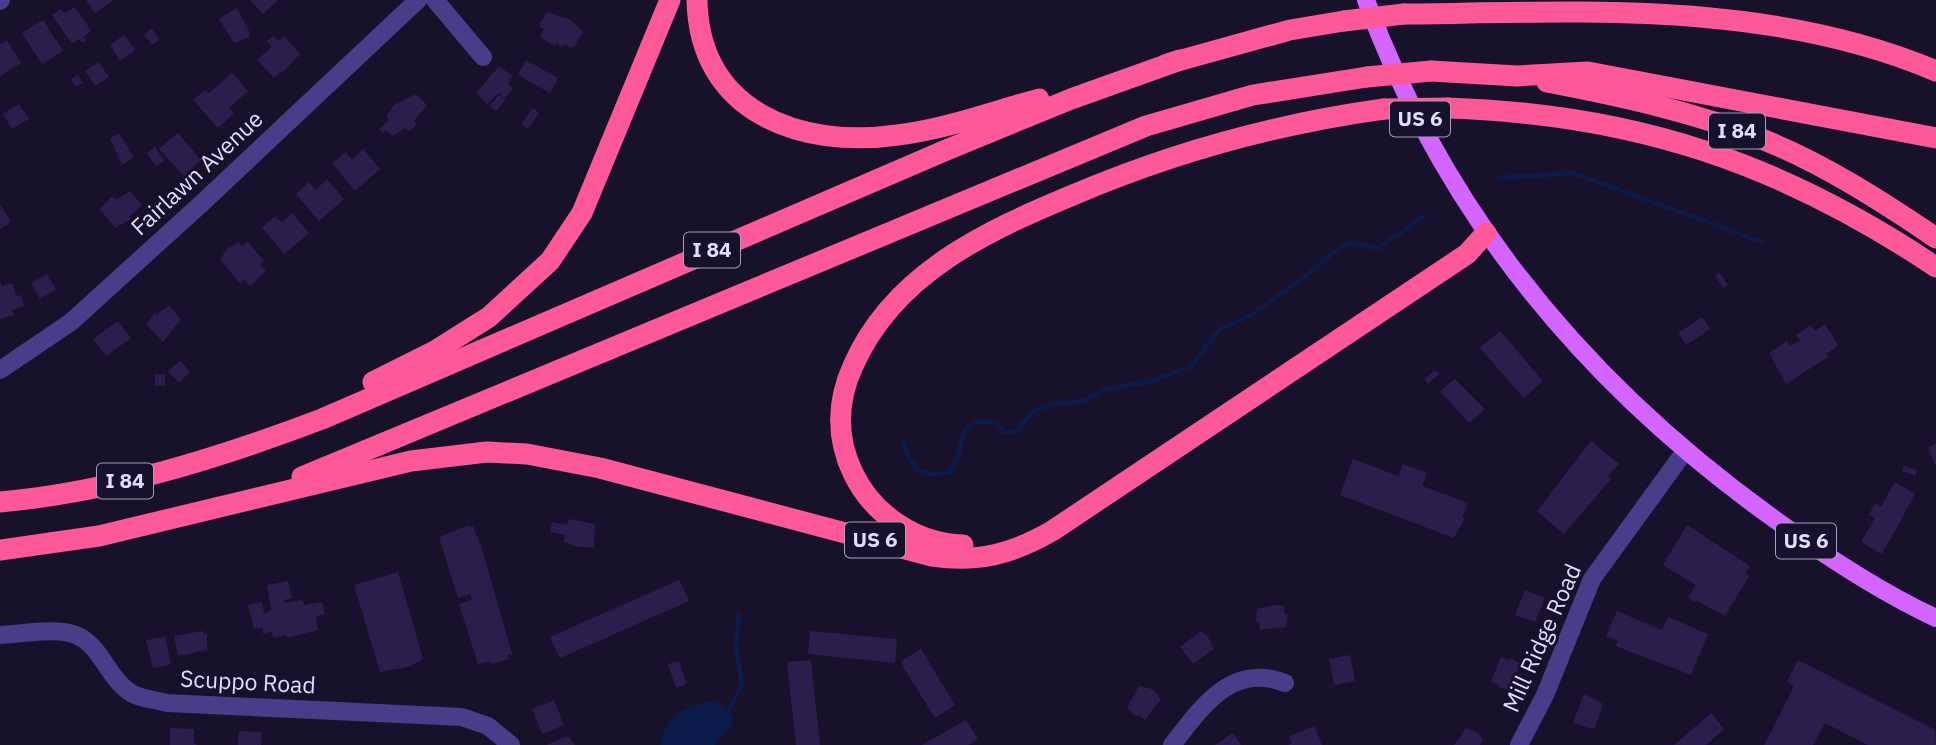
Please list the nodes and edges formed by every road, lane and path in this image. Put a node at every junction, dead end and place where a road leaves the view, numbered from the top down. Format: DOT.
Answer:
graph roads {
  1 [pos="418,0"];
  2 [pos="435,0"];
  3 [pos="670,0"];
  4 [pos="697,0"];
  5 [pos="1366,0"];
  6 [pos="1549,0"];
  7 [pos="1404,14"];
  8 [pos="483,57"];
  9 [pos="1180,60"];
  10 [pos="1936,71"];
  11 [pos="1517,76"];
  12 [pos="1936,138"];
  13 [pos="1486,233"];
  14 [pos="1936,239"];
  15 [pos="1936,267"];
  16 [pos="0,370"];
  17 [pos="247,448"];
  18 [pos="1685,451"];
  19 [pos="0,502"];
  20 [pos="181,518"];
  21 [pos="0,550"];
  22 [pos="1936,618"];
  23 [pos="0,635"];
  24 [pos="1285,683"];
  25 [pos="511,745"];
  26 [pos="1172,745"];
  27 [pos="1520,745"];
  1 -- 16 [label="street, Fairlawn Avenue"];
  2 -- 8 [label="street"];
  3 -- 17 [label="highway"];
  4 -- 9 [label="highway"];
  5 -- 13 [label="main road, US 6"];
  6 -- 7 [label="highway"];
  7 -- 9 [label="highway, I 84, bridge"];
  7 -- 10 [label="highway, I 84"];
  9 -- 17 [label="highway, I 84"];
  11 -- 12 [label="highway"];
  11 -- 14 [label="highway, I 84"];
  11 -- 20 [label="highway, I 84, bridge"];
  13 -- 15 [label="highway, bridge"];
  13 -- 18 [label="main road, US 6"];
  13 -- 20 [label="highway, US 6"];
  17 -- 19 [label="highway, I 84"];
  18 -- 22 [label="main road, US 6"];
  18 -- 27 [label="street, Mill Ridge Road"];
  20 -- 21 [label="highway, I 84"];
  23 -- 25 [label="street, Scuppo Road"];
  24 -- 26 [label="street"];
}
